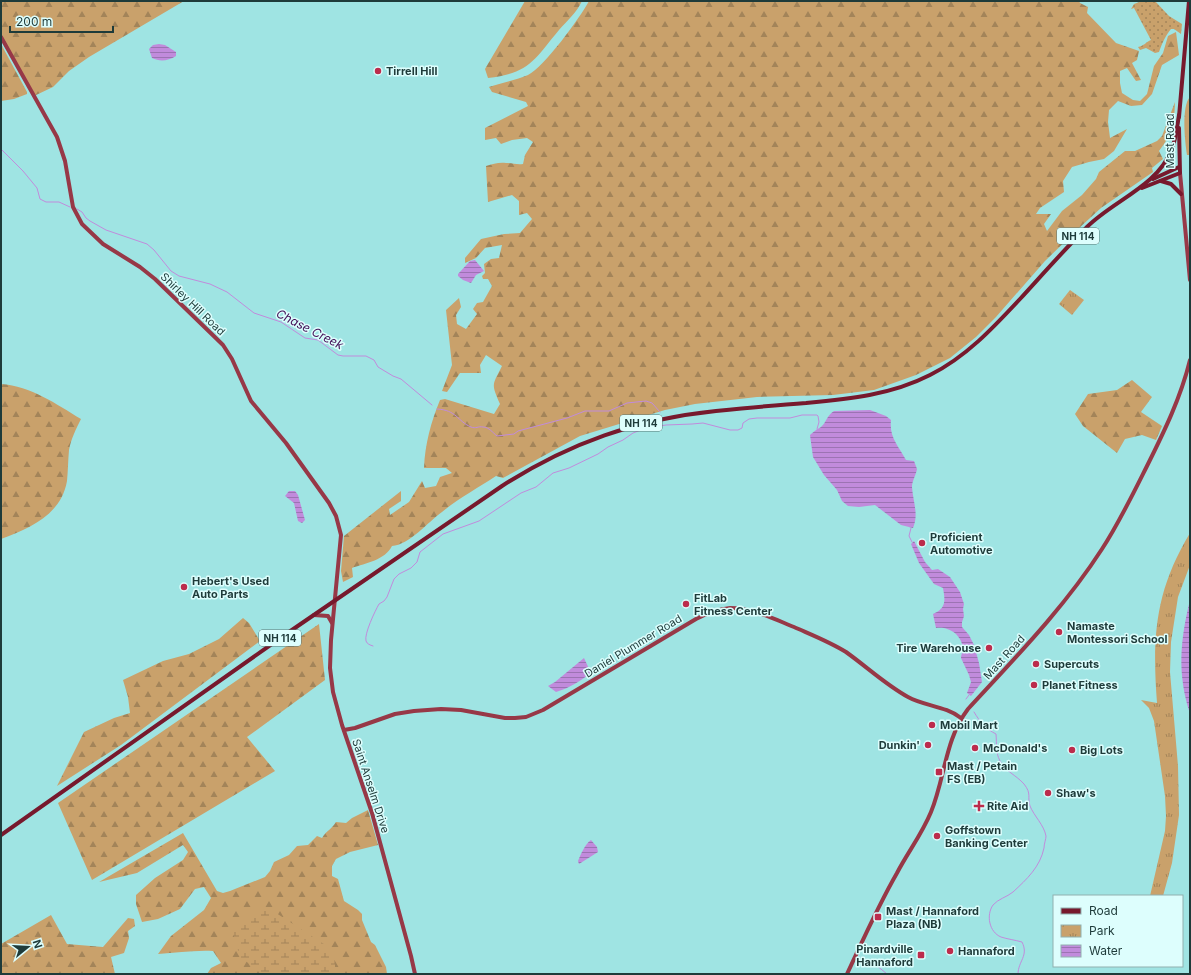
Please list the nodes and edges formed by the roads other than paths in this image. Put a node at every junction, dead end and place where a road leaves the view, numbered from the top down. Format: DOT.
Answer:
graph roads {
  1 [pos="1189,1"];
  2 [pos="1,37"];
  3 [pos="1179,115"];
  4 [pos="1179,167"];
  5 [pos="1180,173"];
  6 [pos="1149,181"];
  7 [pos="1158,181"];
  8 [pos="1182,194"];
  9 [pos="1128,196"];
  10 [pos="1190,280"];
  11 [pos="1190,360"];
  12 [pos="334,601"];
  13 [pos="314,615"];
  14 [pos="332,623"];
  15 [pos="961,718"];
  16 [pos="344,730"];
  17 [pos="1,835"];
  18 [pos="415,974"];
  19 [pos="847,974"];
  1 -- 3 [label="main road, Mast Road / NH 114"];
  2 -- 12 [label="street, Shirley Hill Road"];
  3 -- 4 [label="main road, Mast Road / NH 114"];
  3 -- 6 [label="main road, NH 114"];
  4 -- 5 [label="main road, Mast Road / NH 114"];
  4 -- 6 [label="main road, NH 114"];
  5 -- 7 [label="main road, NH 114"];
  5 -- 8 [label="street, Mast Road"];
  6 -- 9 [label="main road, NH 114"];
  7 -- 8 [label="main road"];
  7 -- 9 [label="main road, NH 114"];
  8 -- 10 [label="street, Mast Road"];
  9 -- 12 [label="main road, NH 114"];
  11 -- 15 [label="street, Mast Road"];
  12 -- 13 [label="main road, NH 114"];
  12 -- 14 [label="street, Saint Anselm Drive"];
  13 -- 14 [label="street"];
  13 -- 17 [label="main road, NH 114"];
  14 -- 16 [label="street, Saint Anselm Drive"];
  15 -- 16 [label="street, Daniel Plummer Road"];
  15 -- 19 [label="street, Mast Road"];
  16 -- 18 [label="street, Saint Anselm Drive"];
}
